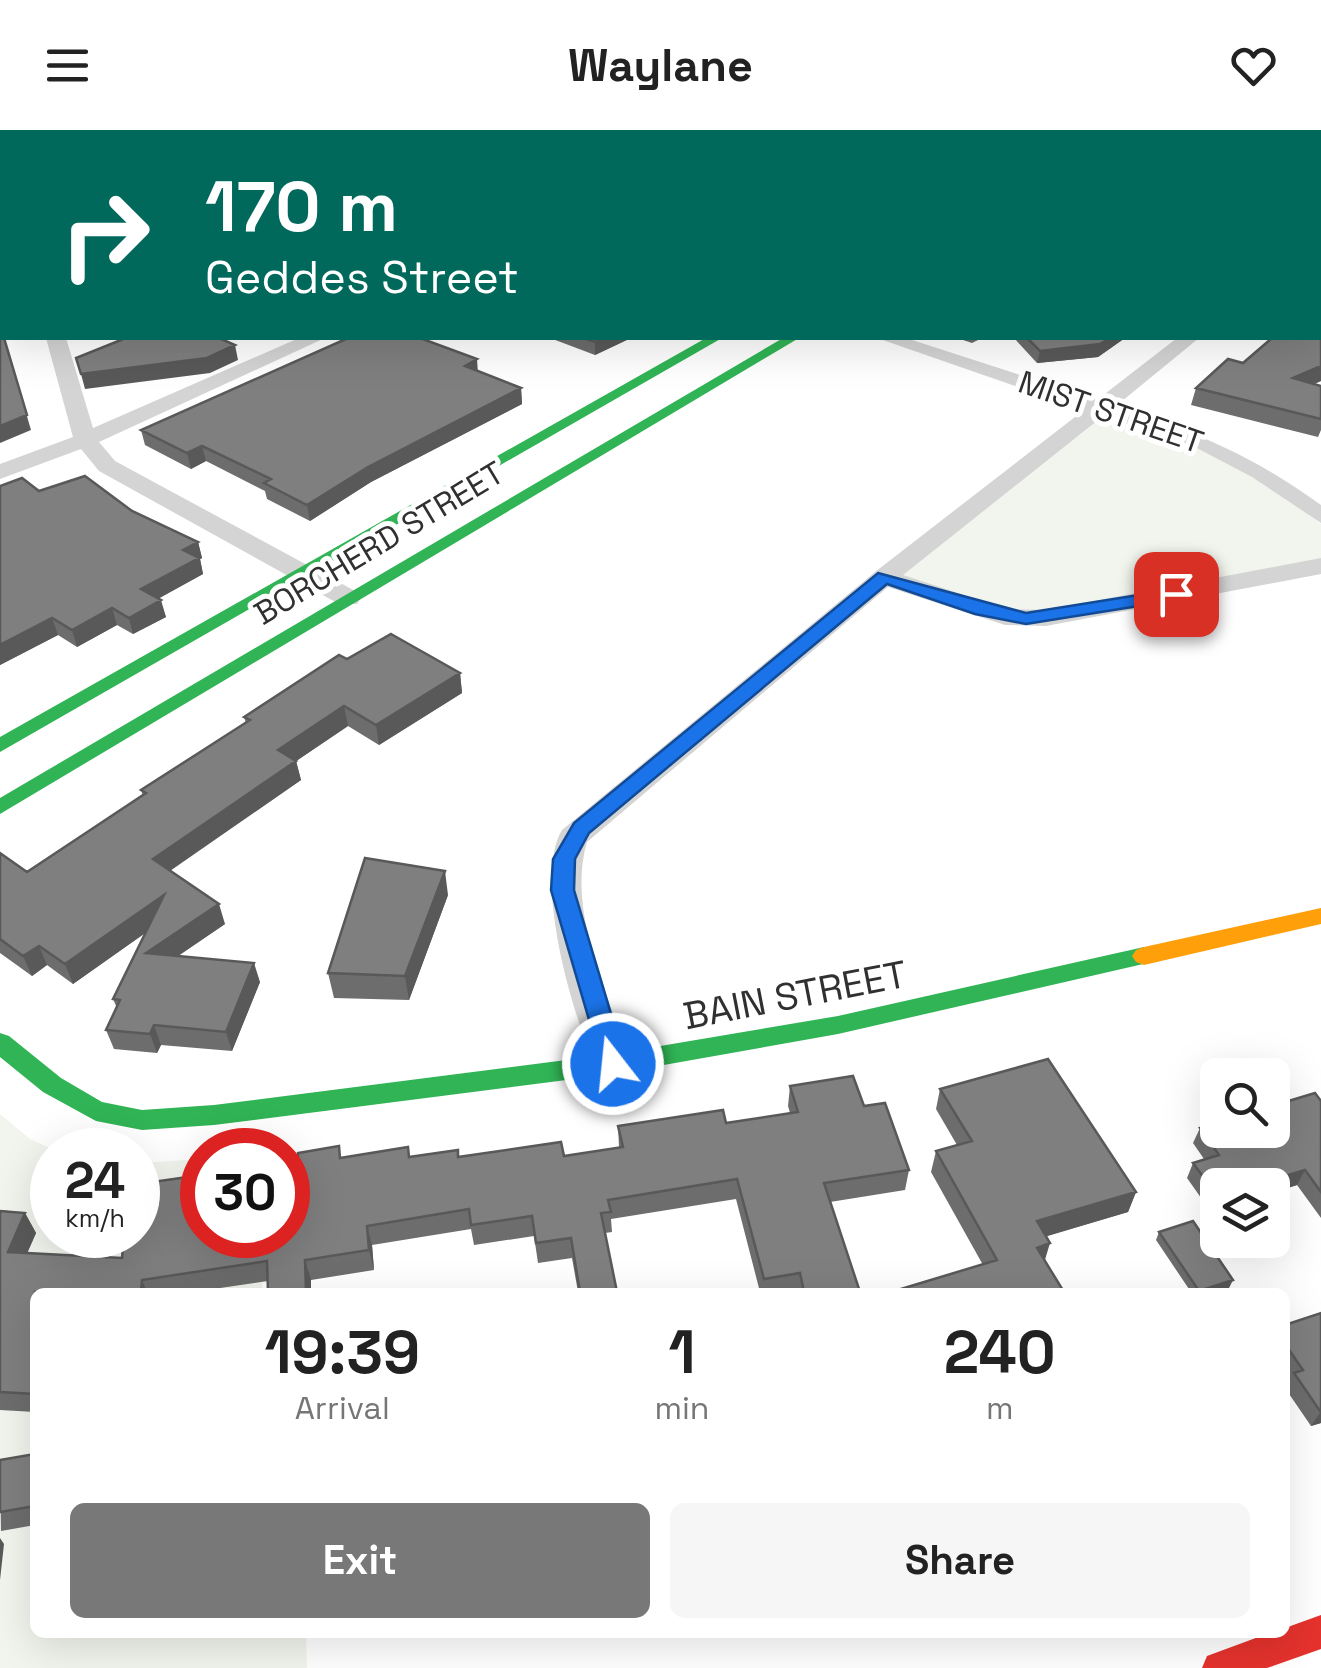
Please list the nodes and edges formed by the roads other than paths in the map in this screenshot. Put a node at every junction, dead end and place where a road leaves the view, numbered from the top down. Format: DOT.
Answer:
graph roads {
  1 [pos="57,340"];
  2 [pos="310,340"];
  3 [pos="711,340"];
  4 [pos="789,340"];
  5 [pos="893,340"];
  6 [pos="1186,340"];
  7 [pos="1102,406"];
  8 [pos="84,440"];
  9 [pos="0,472"];
  10 [pos="1321,516"];
  11 [pos="1321,566"];
  12 [pos="300,574"];
  13 [pos="884,577"];
  14 [pos="348,598"];
  15 [pos="0,746"];
  16 [pos="0,807"];
  17 [pos="1321,916"];
  18 [pos="0,1043"];
  19 [pos="613,1064"];
  20 [pos="1321,1632"];
  21 [pos="1220,1668"];
  1 -- 8 [label="street"];
  2 -- 8 [label="street"];
  3 -- 12 [label="main road, BORCHERD STREET"];
  4 -- 14 [label="main road, BORCHERD STREET"];
  5 -- 7 [label="street, MIST STREET"];
  6 -- 7 [label="street"];
  7 -- 10 [label="street, MIST STREET"];
  7 -- 13 [label="street"];
  8 -- 9 [label="street"];
  8 -- 12 [label="street"];
  11 -- 13 [label="street"];
  12 -- 14 [label="street"];
  12 -- 15 [label="main road, BORCHERD STREET"];
  13 -- 19 [label="street"];
  14 -- 16 [label="main road, BORCHERD STREET"];
  17 -- 19 [label="main road, BAIN STREET"];
  18 -- 19 [label="main road, BAIN STREET"];
  20 -- 21 [label="main road"];
}
